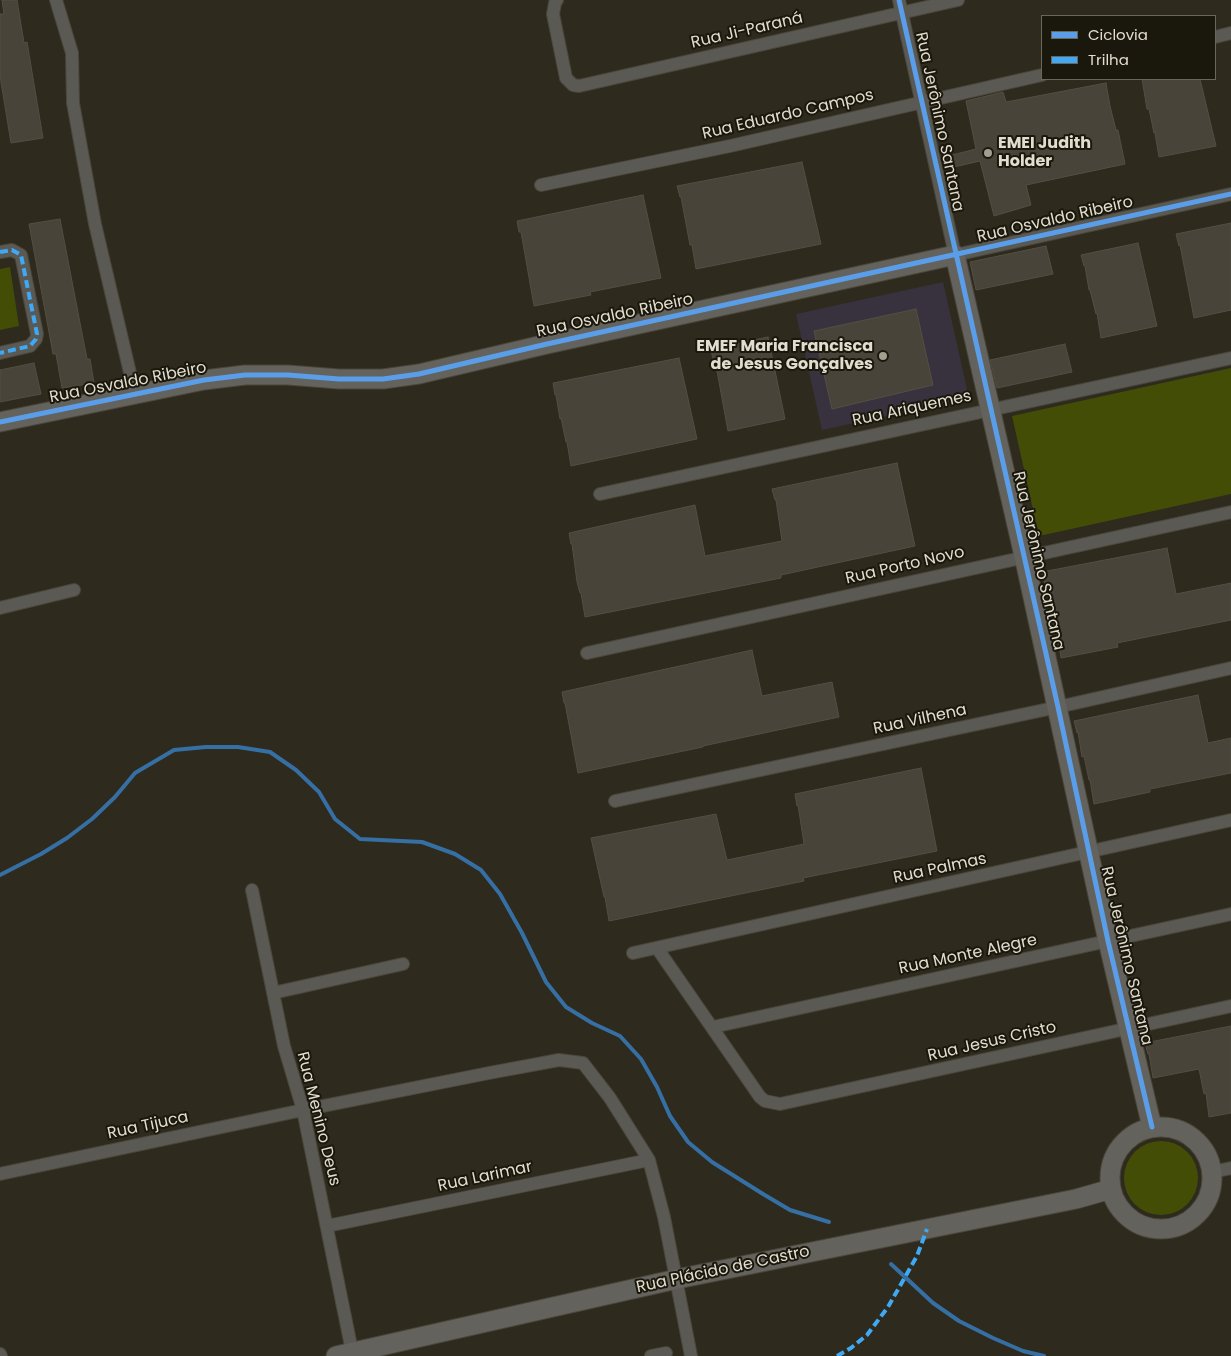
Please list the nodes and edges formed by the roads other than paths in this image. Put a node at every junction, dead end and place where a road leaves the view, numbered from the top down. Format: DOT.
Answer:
graph roads {
  1 [pos="56,0"];
  2 [pos="958,0"];
  3 [pos="556,2"];
  4 [pos="901,6"];
  5 [pos="1231,33"];
  6 [pos="1216,37"];
  7 [pos="1041,75"];
  8 [pos="922,101"];
  9 [pos="541,185"];
  10 [pos="1231,194"];
  11 [pos="0,252"];
  12 [pos="955,255"];
  13 [pos="0,353"];
  14 [pos="1231,358"];
  15 [pos="135,394"];
  16 [pos="991,409"];
  17 [pos="0,422"];
  18 [pos="600,494"];
  19 [pos="1231,512"];
  20 [pos="1024,556"];
  21 [pos="74,590"];
  22 [pos="0,608"];
  23 [pos="587,653"];
  24 [pos="1231,668"];
  25 [pos="1058,708"];
  26 [pos="615,801"];
  27 [pos="1231,820"];
  28 [pos="1090,853"];
  29 [pos="252,890"];
  30 [pos="1231,914"];
  31 [pos="1108,941"];
  32 [pos="656,948"];
  33 [pos="633,953"];
  34 [pos="403,964"];
  35 [pos="274,993"];
  36 [pos="1231,1006"];
  37 [pos="713,1027"];
  38 [pos="1129,1028"];
  39 [pos="303,1110"];
  40 [pos="1152,1127"];
  41 [pos="649,1160"];
  42 [pos="1231,1168"];
  43 [pos="1212,1172"];
  44 [pos="0,1174"];
  45 [pos="1111,1189"];
  46 [pos="327,1226"];
  47 [pos="677,1279"];
  48 [pos="666,1353"];
  49 [pos="347,1355"];
  50 [pos="651,1356"];
  51 [pos="691,1356"];
  1 -- 15 [label="street"];
  2 -- 4 [label="street, Rua Ji-Paraná"];
  3 -- 4 [label="street, Rua Ji-Paraná"];
  4 -- 8 [label="street, Rua Jerônimo Santana"];
  5 -- 6 [label="street"];
  7 -- 8 [label="street, Rua Eduardo Campos"];
  8 -- 9 [label="street, Rua Eduardo Campos"];
  8 -- 12 [label="street, Rua Jerônimo Santana"];
  10 -- 12 [label="street, Rua Osvaldo Ribeiro"];
  11 -- 13 [label="street"];
  12 -- 15 [label="street, Rua Osvaldo Ribeiro"];
  12 -- 16 [label="street, Rua Jerônimo Santana"];
  14 -- 16 [label="street, Rua Ariquemes"];
  15 -- 17 [label="street, Rua Osvaldo Ribeiro"];
  16 -- 18 [label="street, Rua Ariquemes"];
  16 -- 20 [label="street, Rua Jerônimo Santana"];
  19 -- 20 [label="street, Rua Porto Novo"];
  20 -- 23 [label="street, Rua Porto Novo"];
  20 -- 25 [label="street, Rua Jerônimo Santana"];
  21 -- 22 [label="street"];
  24 -- 25 [label="street, Rua Vilhena"];
  25 -- 26 [label="street, Rua Vilhena"];
  25 -- 28 [label="street, Rua Jerônimo Santana"];
  27 -- 28 [label="street, Rua Palmas"];
  28 -- 31 [label="street, Rua Jerônimo Santana"];
  28 -- 32 [label="street, Rua Palmas"];
  29 -- 35 [label="street, Rua Menino Deus"];
  30 -- 31 [label="street, Rua Monte Alegre"];
  31 -- 37 [label="street, Rua Monte Alegre"];
  31 -- 38 [label="street, Rua Jerônimo Santana"];
  32 -- 33 [label="street, Rua Palmas"];
  32 -- 37 [label="street"];
  34 -- 35 [label="street"];
  35 -- 39 [label="street, Rua Menino Deus"];
  36 -- 38 [label="street, Rua Jesus Cristo"];
  37 -- 38 [label="street, Rua Jesus Cristo"];
  38 -- 40 [label="street, Rua Jerônimo Santana"];
  39 -- 41 [label="street, Rua Tijuca"];
  39 -- 44 [label="street, Rua Tijuca"];
  39 -- 46 [label="street, Rua Menino Deus"];
  40 -- 43 [label="street"];
  40 -- 45 [label="street"];
  41 -- 46 [label="street, Rua Larimar"];
  41 -- 47 [label="street, Rua Tijuca"];
  42 -- 43 [label="street"];
  43 -- 45 [label="street"];
  45 -- 47 [label="street, Rua Plácido de Castro"];
  46 -- 49 [label="street, Rua Menino Deus"];
  47 -- 49 [label="street, Rua Plácido de Castro"];
  47 -- 51 [label="street, Rua Tijuca"];
  48 -- 50 [label="street"];
}
